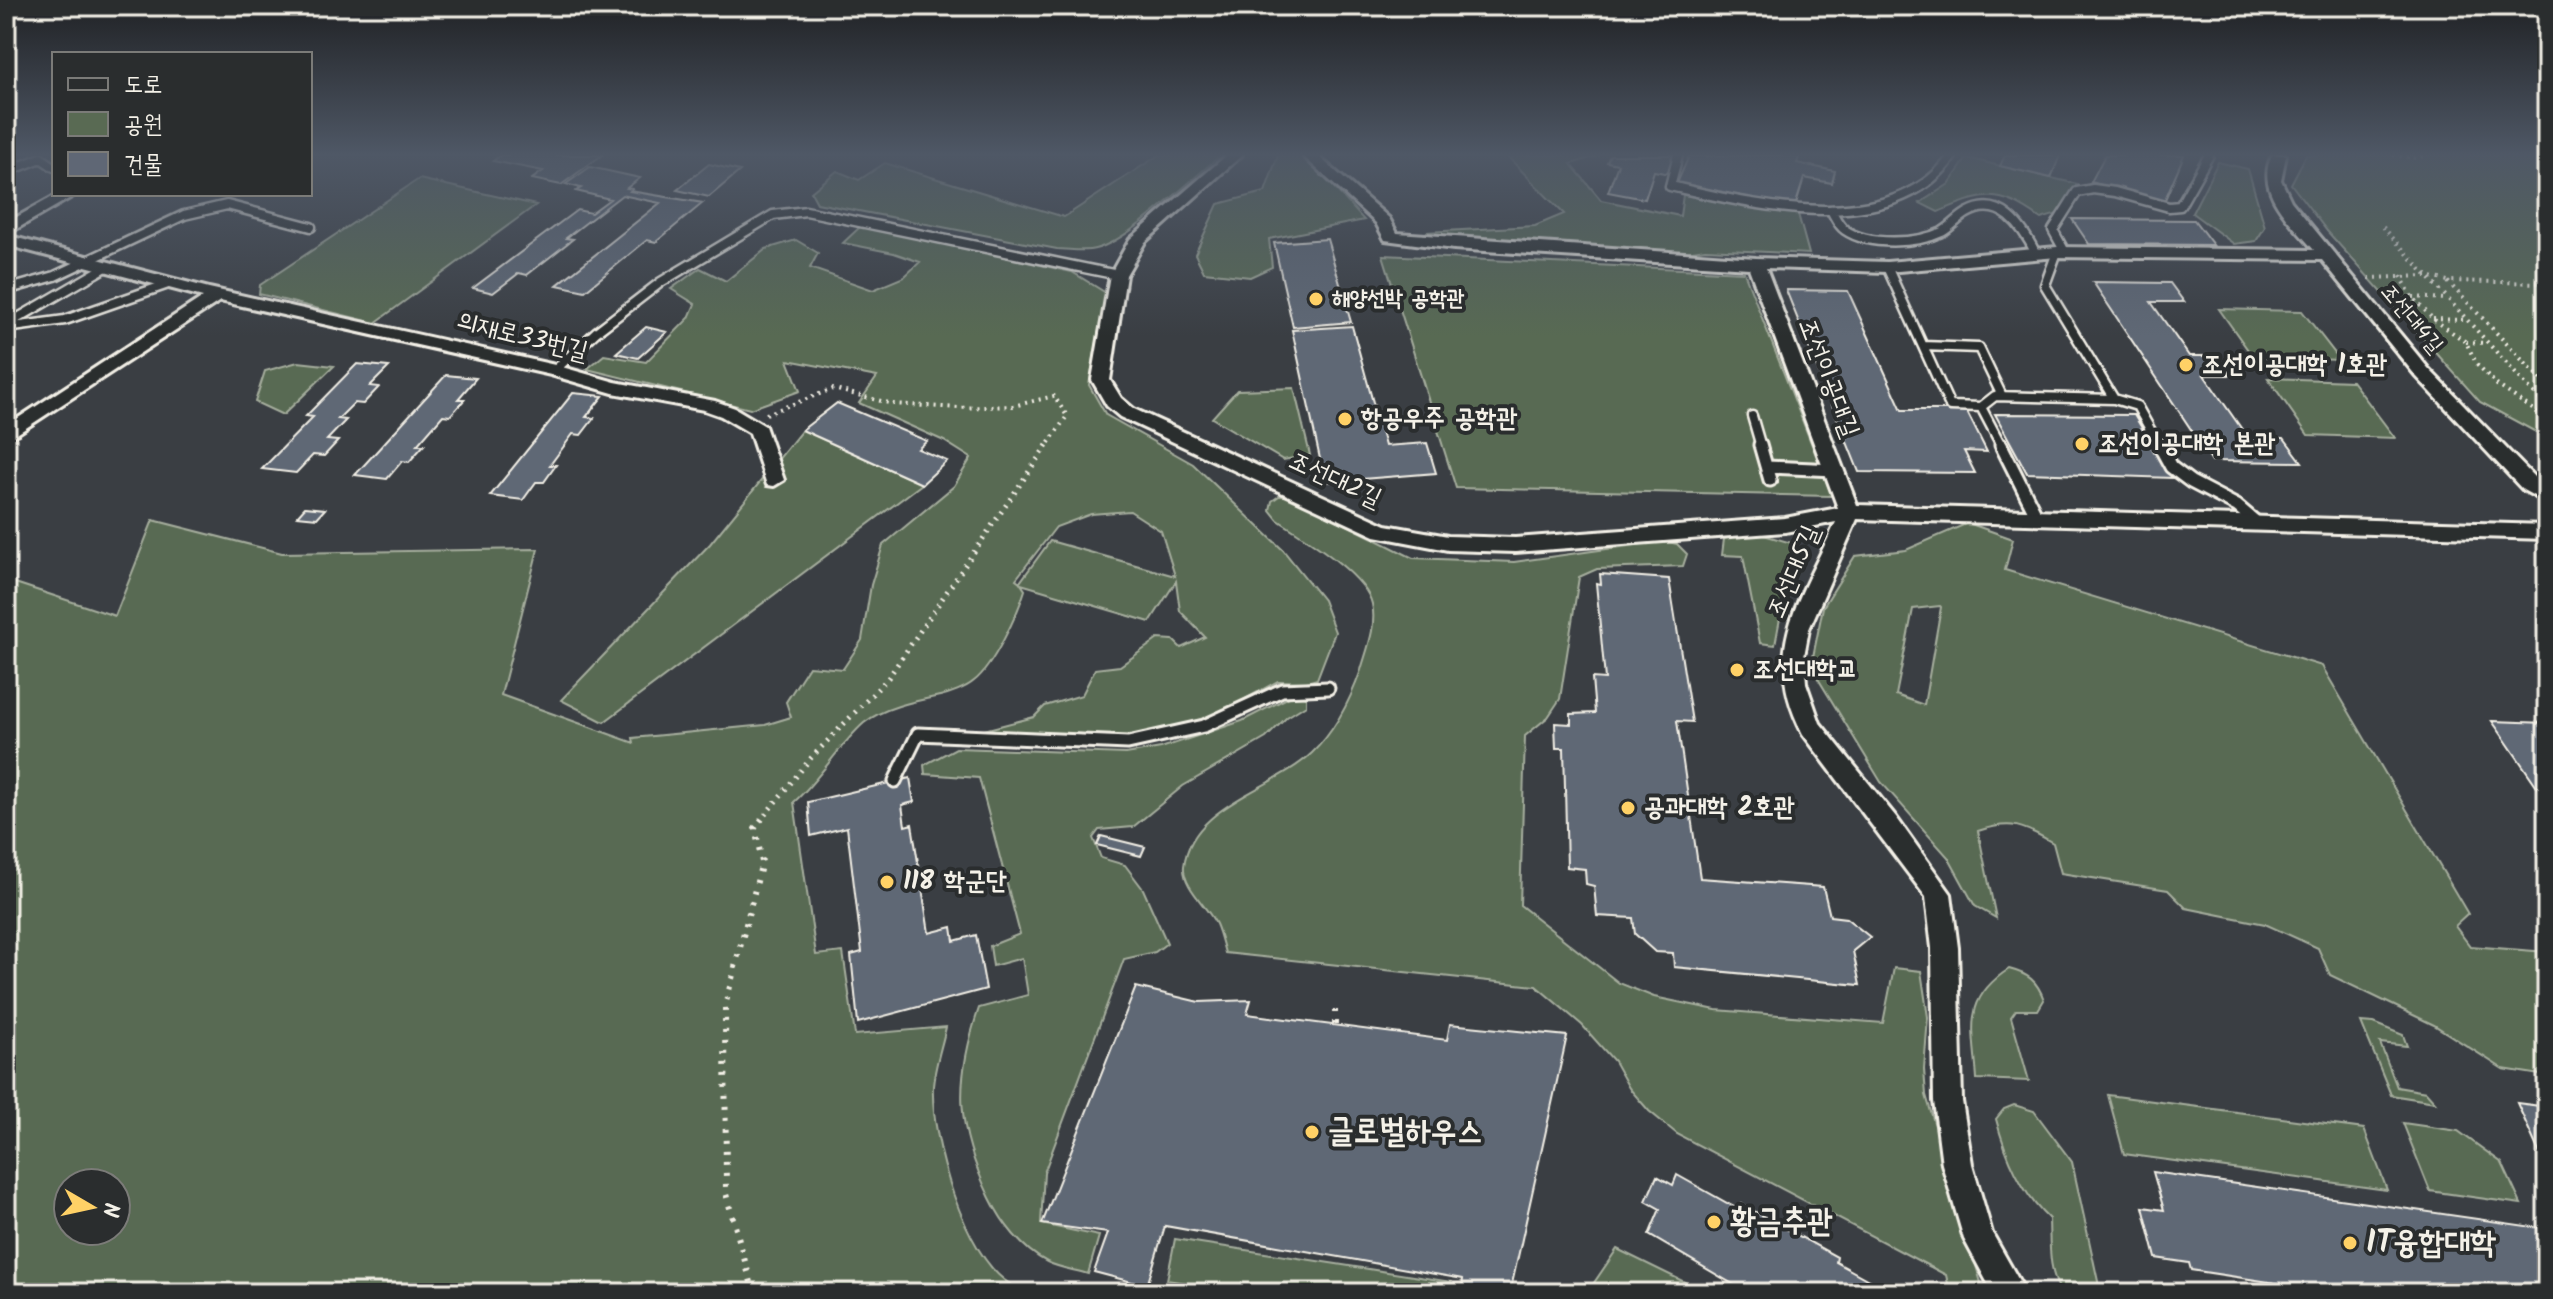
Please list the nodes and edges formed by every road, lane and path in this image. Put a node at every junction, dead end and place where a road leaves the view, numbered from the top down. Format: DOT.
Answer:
graph roads {
  1 [pos="31,216"];
  2 [pos="183,216"];
  3 [pos="268,216"];
  4 [pos="772,216"];
  5 [pos="829,216"];
  6 [pos="1165,216"];
  7 [pos="1377,216"];
  8 [pos="1835,216"];
  9 [pos="1964,216"];
  10 [pos="2014,216"];
  11 [pos="2062,216"];
  12 [pos="2296,216"];
  13 [pos="311,227"];
  14 [pos="2383,227"];
  15 [pos="6,230"];
  16 [pos="6,240"];
  17 [pos="2061,252"];
  18 [pos="2036,254"];
  19 [pos="2326,255"];
  20 [pos="86,261"];
  21 [pos="1756,263"];
  22 [pos="106,267"];
  23 [pos="1887,267"];
  24 [pos="1118,275"];
  25 [pos="2400,276"];
  26 [pos="2427,276"];
  27 [pos="2385,279"];
  28 [pos="2448,281"];
  29 [pos="171,283"];
  30 [pos="2547,283"];
  31 [pos="6,290"];
  32 [pos="218,295"];
  33 [pos="2412,297"];
  34 [pos="2448,299"];
  35 [pos="2433,319"];
  36 [pos="2467,320"];
  37 [pos="6,327"];
  38 [pos="2466,342"];
  39 [pos="2488,343"];
  40 [pos="1923,346"];
  41 [pos="555,370"];
  42 [pos="2547,386"];
  43 [pos="2002,396"];
  44 [pos="2114,399"];
  45 [pos="1981,407"];
  46 [pos="2547,408"];
  47 [pos="1752,416"];
  48 [pos="2547,419"];
  49 [pos="747,421"];
  50 [pos="6,435"];
  51 [pos="1767,467"];
  52 [pos="1835,470"];
  53 [pos="774,480"];
  54 [pos="1770,480"];
  55 [pos="2538,490"];
  56 [pos="1850,512"];
  57 [pos="2037,517"];
  58 [pos="2257,523"];
  59 [pos="2536,531"];
  60 [pos="1328,688"];
  61 [pos="895,781"];
  62 [pos="1335,1010"];
  63 [pos="1335,1025"];
  64 [pos="754,1293"];
  65 [pos="2010,1293"];
  1 -- 15 [label="street"];
  2 -- 20 [label="lane"];
  3 -- 13 [label="lane"];
  4 -- 41 [label="lane"];
  5 -- 24 [label="lane"];
  6 -- 24 [label="street, 조선대2길"];
  7 -- 21 [label="street"];
  8 -- 9 [label="lane"];
  10 -- 18 [label="lane"];
  11 -- 17 [label="lane"];
  12 -- 19 [label="street, 조선대4길"];
  14 -- 26 [label="path"];
  16 -- 20 [label="street, 의재로33번길"];
  17 -- 18 [label="street"];
  17 -- 19 [label="street"];
  17 -- 44 [label="lane"];
  18 -- 23 [label="street"];
  19 -- 55 [label="street, 조선대4길"];
  20 -- 22 [label="street, 의재로33번길"];
  20 -- 31 [label="lane"];
  21 -- 23 [label="street"];
  21 -- 52 [label="street, 조선이공대길"];
  22 -- 29 [label="street, 의재로33번길"];
  22 -- 37 [label="lane"];
  23 -- 40 [label="lane"];
  24 -- 56 [label="street, 조선대2길"];
  25 -- 26 [label="path"];
  25 -- 27 [label="path"];
  25 -- 33 [label="path"];
  26 -- 28 [label="path"];
  26 -- 34 [label="path"];
  28 -- 30 [label="path"];
  28 -- 42 [label="path"];
  29 -- 32 [label="street, 의재로33번길"];
  29 -- 37 [label="lane"];
  32 -- 41 [label="street, 의재로33번길"];
  32 -- 50 [label="street"];
  33 -- 34 [label="path"];
  33 -- 35 [label="path"];
  34 -- 36 [label="path"];
  35 -- 36 [label="path"];
  35 -- 38 [label="path"];
  36 -- 39 [label="path"];
  38 -- 39 [label="path"];
  38 -- 48 [label="path"];
  39 -- 46 [label="path"];
  40 -- 43 [label="lane"];
  40 -- 45 [label="lane"];
  41 -- 49 [label="street, 의재로33번길"];
  43 -- 44 [label="lane"];
  43 -- 45 [label="lane"];
  44 -- 58 [label="lane"];
  45 -- 57 [label="lane"];
  47 -- 51 [label="lane"];
  49 -- 53 [label="street"];
  49 -- 64 [label="path"];
  51 -- 52 [label="lane"];
  51 -- 54 [label="lane"];
  52 -- 56 [label="street, 조선이공대길"];
  55 -- 59 [label="street"];
  56 -- 57 [label="street, 조선대5길"];
  56 -- 65 [label="street, 조선대5길"];
  57 -- 58 [label="street, 조선대5길"];
  58 -- 59 [label="street, 조선대5길"];
  60 -- 61 [label="lane"];
  62 -- 63 [label="path"];
}
